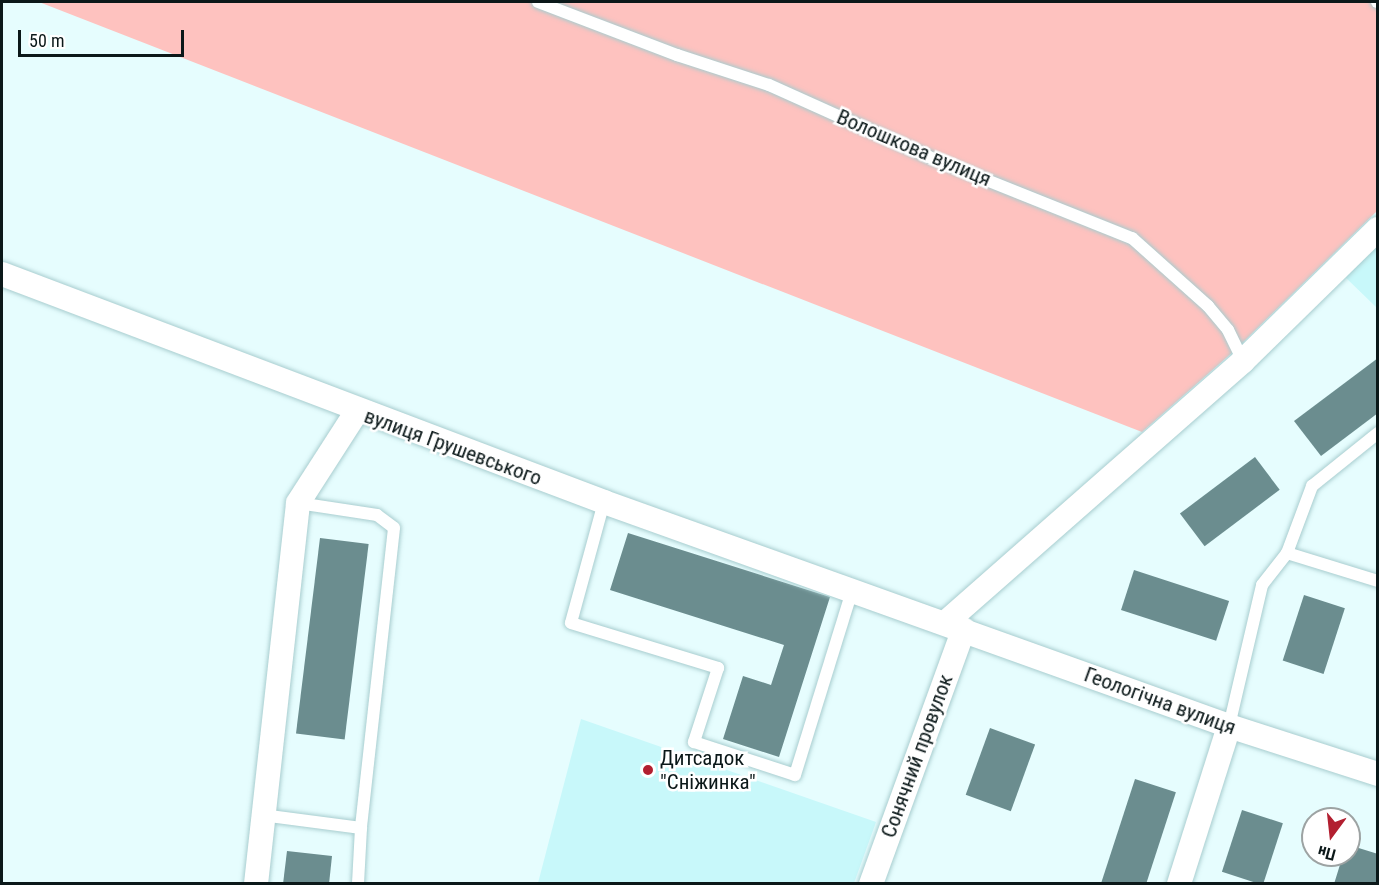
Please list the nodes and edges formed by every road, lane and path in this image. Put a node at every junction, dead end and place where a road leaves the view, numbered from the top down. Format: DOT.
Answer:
graph roads {
  1 [pos="538,2"];
  2 [pos="1377,229"];
  3 [pos="2,274"];
  4 [pos="1243,361"];
  5 [pos="357,411"];
  6 [pos="1377,433"];
  7 [pos="604,502"];
  8 [pos="298,504"];
  9 [pos="1287,554"];
  10 [pos="1377,581"];
  11 [pos="852,591"];
  12 [pos="954,626"];
  13 [pos="1229,726"];
  14 [pos="1377,774"];
  15 [pos="262,815"];
  16 [pos="361,828"];
  17 [pos="256,884"];
  18 [pos="358,884"];
  19 [pos="871,884"];
  20 [pos="1179,884"];
  1 -- 4 [label="lane, Волошкова вулиця"];
  2 -- 4 [label="street"];
  3 -- 5 [label="street"];
  4 -- 12 [label="street"];
  5 -- 7 [label="street, вулиця Грушевського"];
  5 -- 8 [label="street, вулиця Грушевського"];
  6 -- 9 [label="lane"];
  7 -- 11 [label="street, вулиця Грушевського"];
  7 -- 11 [label="lane"];
  8 -- 15 [label="street, вулиця Грушевського"];
  8 -- 16 [label="lane"];
  9 -- 10 [label="lane"];
  9 -- 13 [label="lane"];
  11 -- 12 [label="street, вулиця Грушевського"];
  12 -- 13 [label="street, Геологічна вулиця"];
  12 -- 19 [label="street, Сонячний провулок"];
  13 -- 14 [label="street, Геологічна вулиця"];
  13 -- 20 [label="street"];
  15 -- 16 [label="lane"];
  15 -- 17 [label="street, вулиця Грушевського"];
  16 -- 18 [label="lane"];
}
